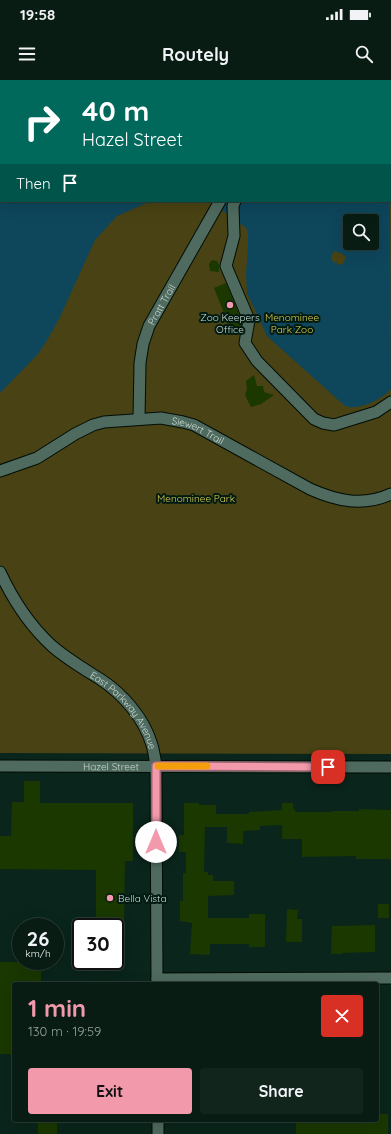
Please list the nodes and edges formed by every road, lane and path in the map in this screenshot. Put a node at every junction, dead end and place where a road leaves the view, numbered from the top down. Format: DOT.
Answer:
graph roads {
  1 [pos="235,202"];
  2 [pos="218,204"];
  3 [pos="391,402"];
  4 [pos="139,419"];
  5 [pos="0,471"];
  6 [pos="391,494"];
  7 [pos="0,572"];
  8 [pos="0,766"];
  9 [pos="156,766"];
  10 [pos="391,767"];
  11 [pos="391,978"];
  12 [pos="157,982"];
  13 [pos="158,1122"];
  14 [pos="158,1134"];
  1 -- 3 [label="street"];
  2 -- 4 [label="street, Pratt Trail"];
  4 -- 5 [label="street, Siewert Trail"];
  4 -- 6 [label="street, Siewert Trail"];
  7 -- 9 [label="street, East Parkway Avenue"];
  8 -- 9 [label="street, Hazel Street"];
  9 -- 10 [label="street, Hazel Street"];
  9 -- 12 [label="street, East Parkway Avenue"];
  11 -- 12 [label="street"];
  13 -- 14 [label="street"];
}
